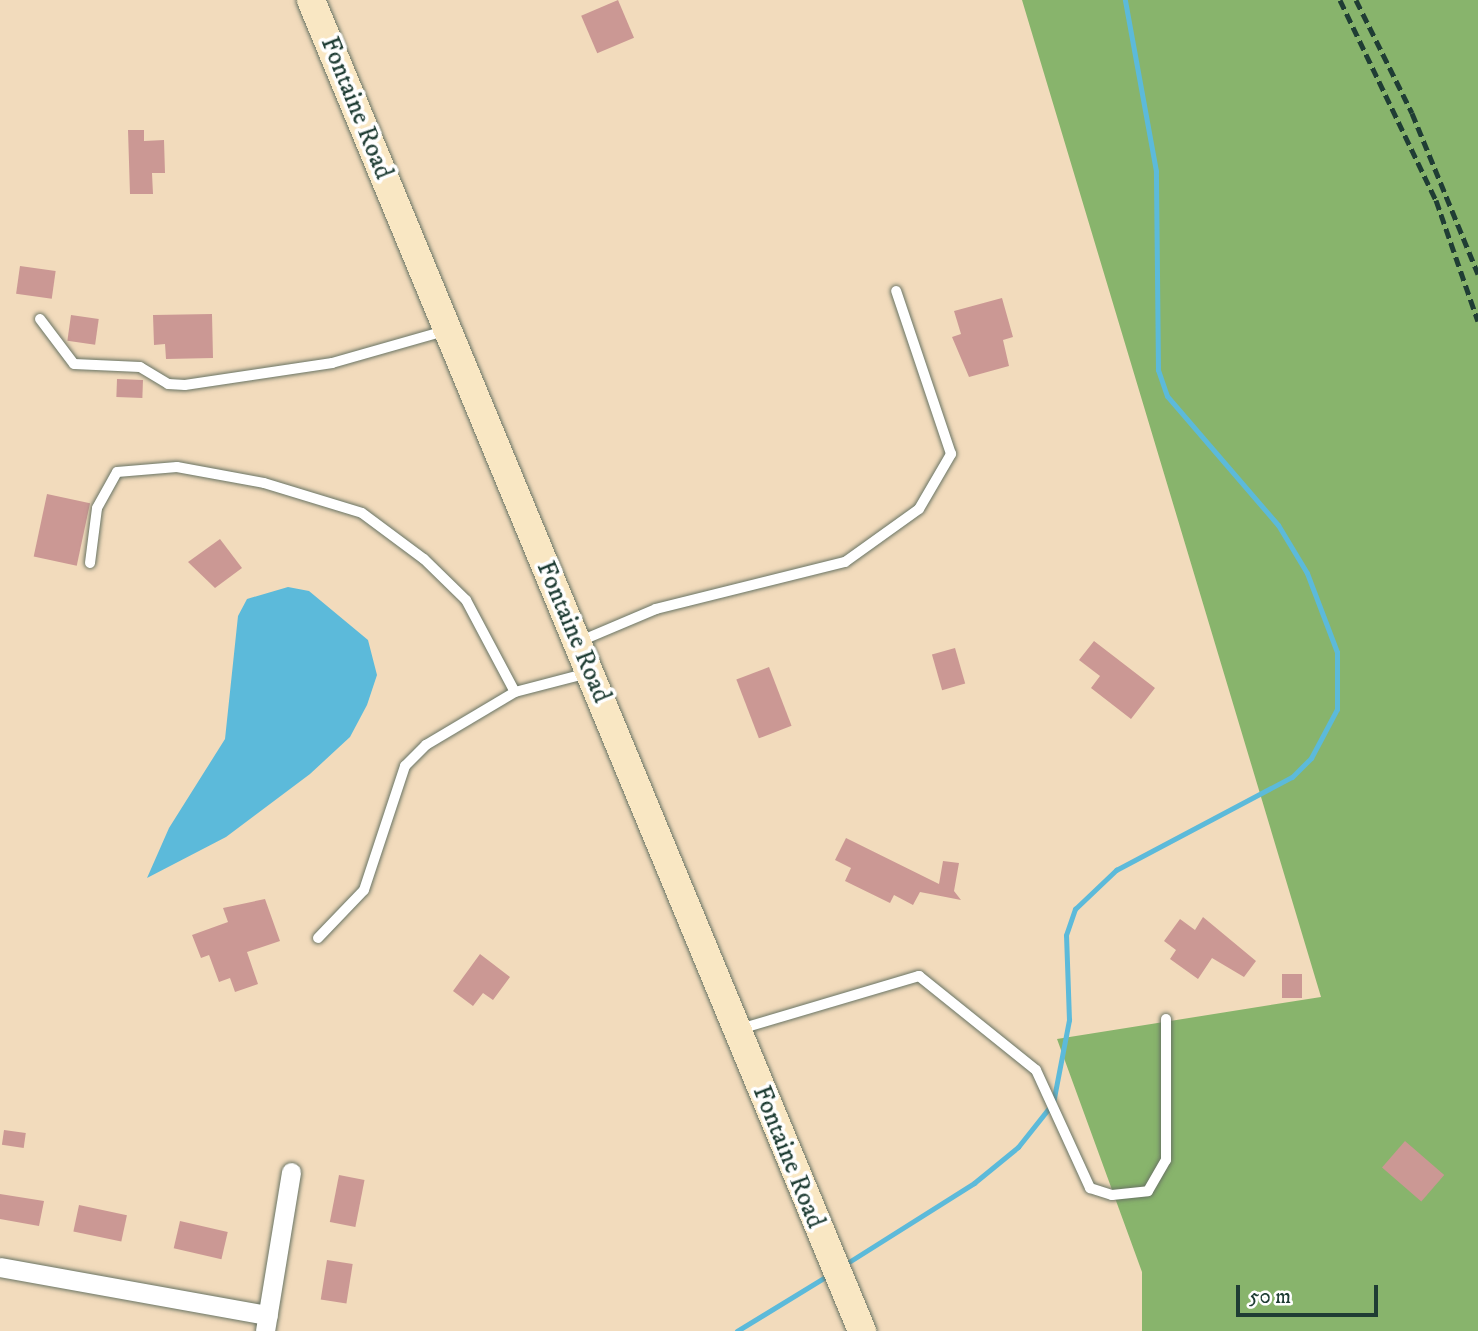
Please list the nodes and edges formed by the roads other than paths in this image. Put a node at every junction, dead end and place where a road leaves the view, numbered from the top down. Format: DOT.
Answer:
graph roads {
  1 [pos="312,0"];
  2 [pos="896,291"];
  3 [pos="40,319"];
  4 [pos="447,330"];
  5 [pos="90,563"];
  6 [pos="577,642"];
  7 [pos="590,673"];
  8 [pos="515,692"];
  9 [pos="318,938"];
  10 [pos="1166,1020"];
  11 [pos="736,1030"];
  12 [pos="291,1172"];
  13 [pos="0,1267"];
  14 [pos="267,1323"];
  15 [pos="862,1331"];
  1 -- 4 [label="main road, Fontaine Road"];
  2 -- 6 [label="lane"];
  3 -- 4 [label="lane"];
  4 -- 6 [label="main road, Fontaine Road"];
  5 -- 8 [label="lane"];
  6 -- 7 [label="main road, Fontaine Road"];
  7 -- 8 [label="lane"];
  7 -- 11 [label="main road, Fontaine Road"];
  8 -- 9 [label="lane"];
  10 -- 11 [label="lane"];
  11 -- 15 [label="main road, Fontaine Road"];
  12 -- 14 [label="street"];
  13 -- 14 [label="street"];
}
